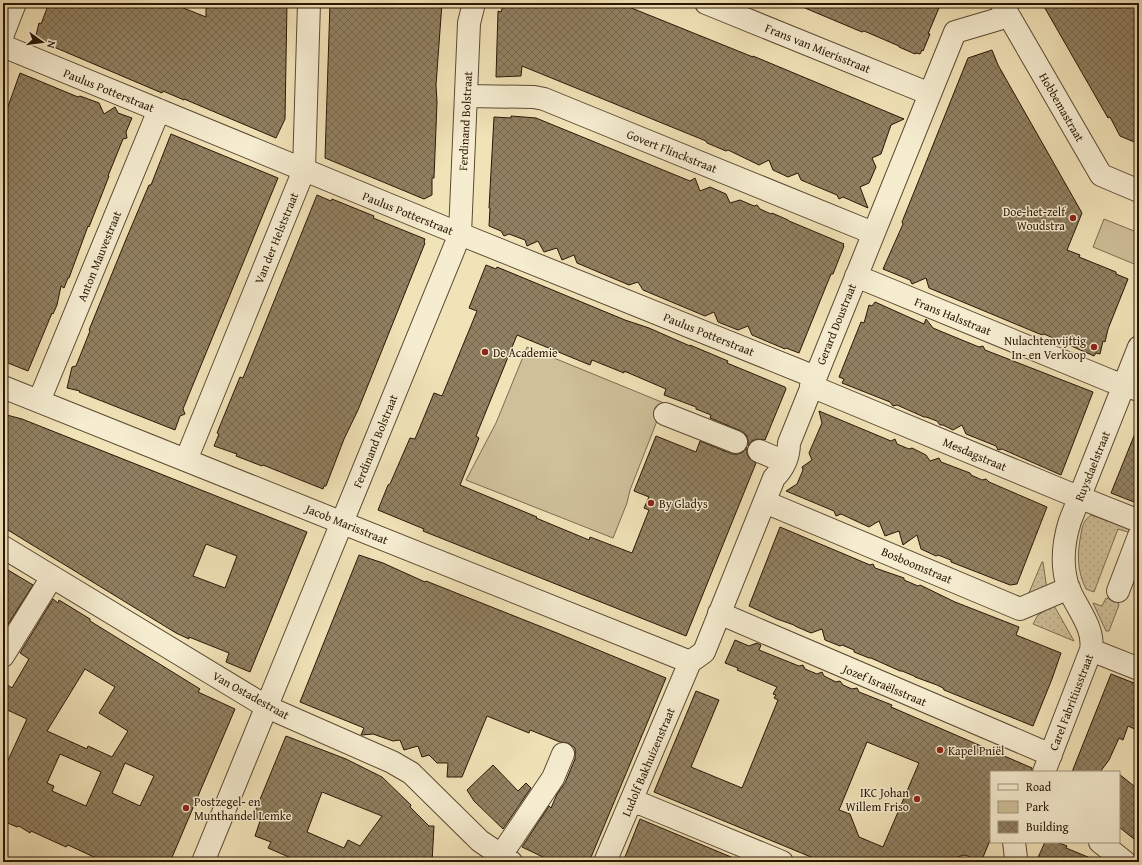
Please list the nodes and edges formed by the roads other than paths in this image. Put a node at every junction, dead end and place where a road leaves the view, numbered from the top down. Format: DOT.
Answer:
graph roads {
  1 [pos="15,3"];
  2 [pos="309,3"];
  3 [pos="474,3"];
  4 [pos="706,3"];
  5 [pos="1006,10"];
  6 [pos="3,34"];
  7 [pos="3,46"];
  8 [pos="930,94"];
  9 [pos="466,96"];
  10 [pos="158,110"];
  11 [pos="304,170"];
  12 [pos="1139,191"];
  13 [pos="873,233"];
  14 [pos="460,234"];
  15 [pos="856,276"];
  16 [pos="1139,347"];
  17 [pos="813,382"];
  18 [pos="3,387"];
  19 [pos="1131,388"];
  20 [pos="39,402"];
  21 [pos="665,414"];
  22 [pos="736,442"];
  23 [pos="759,451"];
  24 [pos="186,460"];
  25 [pos="785,462"];
  26 [pos="1079,498"];
  27 [pos="765,502"];
  28 [pos="1139,521"];
  29 [pos="342,522"];
  30 [pos="1139,536"];
  31 [pos="3,547"];
  32 [pos="52,576"];
  33 [pos="1068,588"];
  34 [pos="1118,591"];
  35 [pos="719,613"];
  36 [pos="1098,652"];
  37 [pos="3,656"];
  38 [pos="690,662"];
  39 [pos="1139,669"];
  40 [pos="267,707"];
  41 [pos="563,754"];
  42 [pos="1047,764"];
  43 [pos="632,800"];
  44 [pos="1014,843"];
  45 [pos="1101,843"];
  46 [pos="506,858"];
  47 [pos="203,862"];
  48 [pos="605,862"];
  49 [pos="782,862"];
  50 [pos="1014,862"];
  51 [pos="1125,862"];
  1 -- 6 [label="street"];
  2 -- 11 [label="street, Van der Helststraat"];
  3 -- 9 [label="street, Ferdinand Bolstraat"];
  4 -- 8 [label="street, Frans van Mierisstraat"];
  5 -- 8 [label="street, Gerard Doustraat"];
  5 -- 12 [label="street, Hobbemastraat"];
  7 -- 10 [label="street, Paulus Potterstraat"];
  8 -- 13 [label="street, Gerard Doustraat"];
  9 -- 13 [label="street, Govert Flinckstraat"];
  9 -- 14 [label="street, Ferdinand Bolstraat"];
  10 -- 11 [label="street, Paulus Potterstraat"];
  10 -- 20 [label="street, Anton Mauvestraat"];
  11 -- 14 [label="street, Paulus Potterstraat"];
  11 -- 24 [label="street, Van der Helststraat"];
  13 -- 15 [label="street, Gerard Doustraat"];
  14 -- 17 [label="street, Paulus Potterstraat"];
  14 -- 29 [label="street, Ferdinand Bolstraat"];
  15 -- 17 [label="street, Gerard Doustraat"];
  15 -- 19 [label="street, Frans Halsstraat"];
  16 -- 19 [label="street, Ruysdaelstraat"];
  17 -- 25 [label="street, Gerard Doustraat"];
  17 -- 26 [label="street, Mesdagstraat"];
  18 -- 20 [label="street, Jacob Marisstraat"];
  19 -- 26 [label="street, Ruysdaelstraat"];
  20 -- 24 [label="street, Jacob Marisstraat"];
  21 -- 22 [label="street"];
  23 -- 25 [label="street"];
  24 -- 29 [label="street, Jacob Marisstraat"];
  25 -- 27 [label="street, Gerard Doustraat"];
  26 -- 28 [label="street, Mesdagstraat"];
  26 -- 33 [label="street, Ruysdaelstraat"];
  27 -- 33 [label="street, Bosboomstraat"];
  27 -- 35 [label="street, Gerard Doustraat"];
  29 -- 38 [label="street, Jacob Marisstraat"];
  29 -- 40 [label="street, Ferdinand Bolstraat"];
  30 -- 34 [label="street"];
  31 -- 32 [label="street, Van Ostadestraat"];
  32 -- 37 [label="street"];
  32 -- 40 [label="street, Van Ostadestraat"];
  33 -- 36 [label="street, Carel Fabritiusstraat"];
  35 -- 38 [label="street, Gerard Doustraat"];
  35 -- 42 [label="street, Jozef Israëlsstraat"];
  36 -- 39 [label="street"];
  36 -- 42 [label="street, Carel Fabritiusstraat"];
  38 -- 43 [label="street, Ludolf Bakhuizenstraat"];
  40 -- 46 [label="street, Van Ostadestraat"];
  40 -- 47 [label="street, Ferdinand Bolstraat"];
  41 -- 46 [label="street"];
  43 -- 48 [label="street, Ludolf Bakhuizenstraat"];
  43 -- 49 [label="street"];
  44 -- 50 [label="street"];
  45 -- 51 [label="street"];
}
